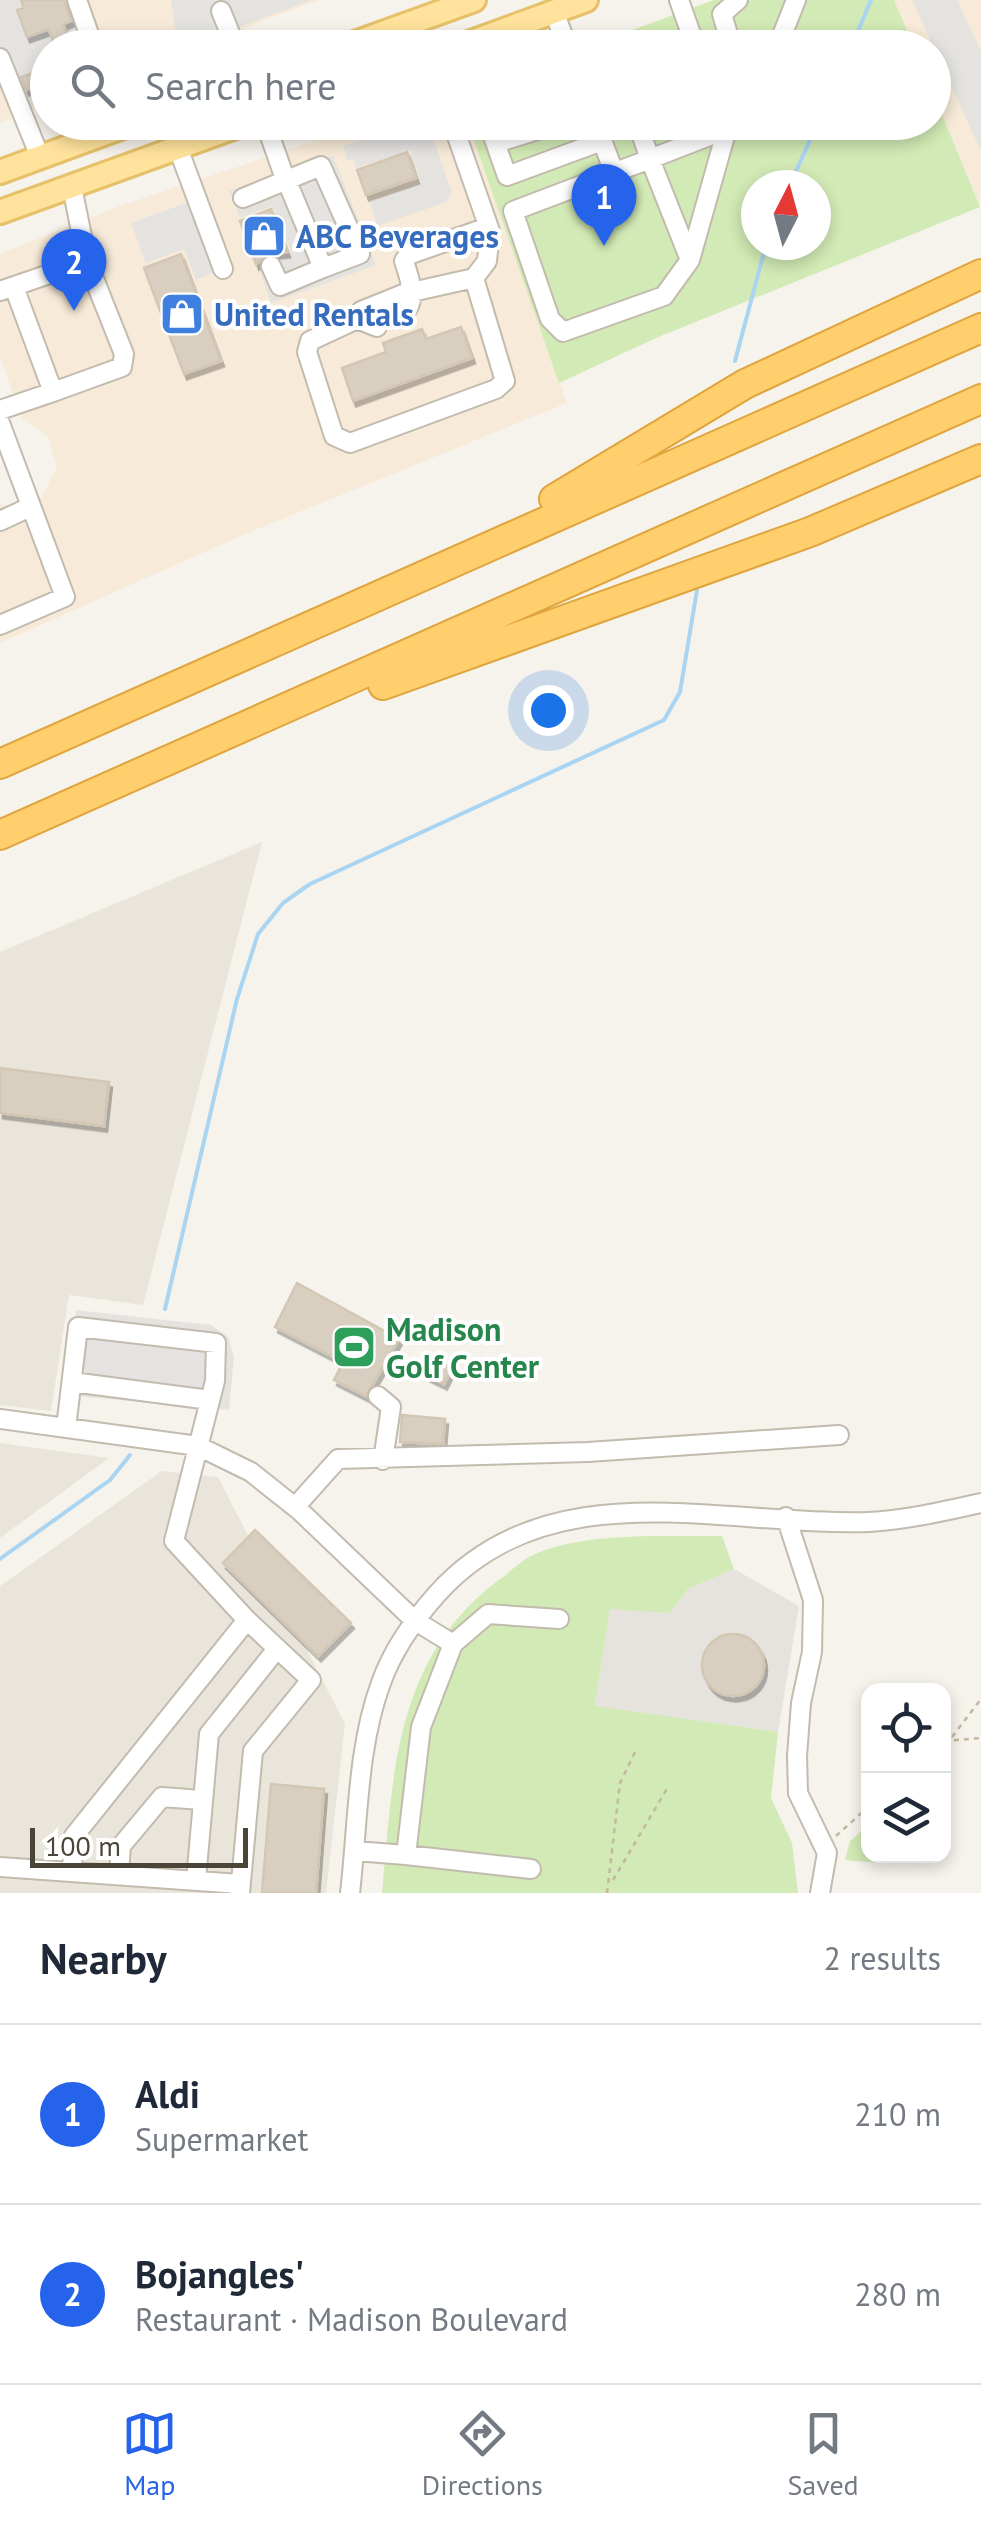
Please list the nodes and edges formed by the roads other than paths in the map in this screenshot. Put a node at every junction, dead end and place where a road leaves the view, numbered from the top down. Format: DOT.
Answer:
graph roads {
  1 [pos="78,0"];
  2 [pos="586,0"];
  3 [pos="678,0"];
  4 [pos="738,0"];
  5 [pos="796,0"];
  6 [pos="464,2"];
  7 [pos="221,10"];
  8 [pos="554,12"];
  9 [pos="88,30"];
  10 [pos="229,30"];
  11 [pos="389,30"];
  12 [pos="504,30"];
  13 [pos="561,30"];
  14 [pos="689,30"];
  15 [pos="727,30"];
  16 [pos="784,30"];
  17 [pos="0,58"];
  18 [pos="30,132"];
  19 [pos="33,140"];
  20 [pos="84,140"];
  21 [pos="200,140"];
  22 [pos="272,140"];
  23 [pos="458,140"];
  24 [pos="495,140"];
  25 [pos="506,140"];
  26 [pos="643,140"];
  27 [pos="688,140"];
  28 [pos="697,140"];
  29 [pos="722,140"];
  30 [pos="602,142"];
  31 [pos="496,143"];
  32 [pos="689,144"];
  33 [pos="178,148"];
  34 [pos="40,157"];
  35 [pos="650,159"];
  36 [pos="3,170"];
  37 [pos="614,172"];
  38 [pos="286,179"];
  39 [pos="72,186"];
  40 [pos="243,198"];
  41 [pos="0,212"];
  42 [pos="488,227"];
  43 [pos="690,260"];
  44 [pos="88,261"];
  45 [pos="271,266"];
  46 [pos="323,268"];
  47 [pos="223,269"];
  48 [pos="981,274"];
  49 [pos="474,278"];
  50 [pos="7,289"];
  51 [pos="414,293"];
  52 [pos="357,319"];
  53 [pos="399,319"];
  54 [pos="378,327"];
  55 [pos="981,328"];
  56 [pos="53,392"];
  57 [pos="981,399"];
  58 [pos="0,410"];
  59 [pos="0,424"];
  60 [pos="981,459"];
  61 [pos="7,471"];
  62 [pos="28,508"];
  63 [pos="0,521"];
  64 [pos="455,558"];
  65 [pos="0,625"];
  66 [pos="234,732"];
  67 [pos="0,764"];
  68 [pos="0,835"];
  69 [pos="72,1382"];
  70 [pos="378,1396"];
  71 [pos="210,1400"];
  72 [pos="0,1419"];
  73 [pos="66,1428"];
  74 [pos="838,1435"];
  75 [pos="198,1446"];
  76 [pos="383,1460"];
  77 [pos="981,1503"];
  78 [pos="295,1507"];
  79 [pos="786,1517"];
  80 [pos="248,1620"];
  81 [pos="414,1620"];
  82 [pos="559,1620"];
  83 [pos="453,1644"];
  84 [pos="276,1650"];
  85 [pos="200,1800"];
  86 [pos="355,1851"];
  87 [pos="406,1855"];
  88 [pos="0,1867"];
  89 [pos="72,1869"];
  90 [pos="530,1870"];
  91 [pos="119,1873"];
  92 [pos="192,1884"];
  93 [pos="240,1888"];
  94 [pos="350,1893"];
  95 [pos="820,1893"];
  1 -- 9 [label="street"];
  2 -- 8 [label="main road"];
  3 -- 14 [label="street"];
  4 -- 15 [label="street"];
  5 -- 16 [label="street"];
  6 -- 11 [label="main road"];
  7 -- 10 [label="street"];
  8 -- 12 [label="main road"];
  8 -- 13 [label="street"];
  17 -- 18 [label="street"];
  19 -- 34 [label="street"];
  20 -- 34 [label="main road"];
  21 -- 33 [label="main road"];
  22 -- 38 [label="street"];
  23 -- 42 [label="street"];
  24 -- 31 [label="street"];
  25 -- 31 [label="street"];
  26 -- 35 [label="street"];
  27 -- 32 [label="street"];
  28 -- 32 [label="street"];
  29 -- 43 [label="street"];
  30 -- 31 [label="street"];
  30 -- 37 [label="street"];
  32 -- 35 [label="street"];
  33 -- 39 [label="main road"];
  33 -- 47 [label="street"];
  34 -- 36 [label="main road"];
  35 -- 37 [label="street"];
  35 -- 43 [label="street"];
  37 -- 43 [label="street"];
  38 -- 40 [label="street"];
  38 -- 46 [label="street"];
  38 -- 46 [label="street"];
  39 -- 41 [label="main road"];
  39 -- 44 [label="street"];
  42 -- 49 [label="street"];
  42 -- 51 [label="street"];
  44 -- 50 [label="street"];
  44 -- 56 [label="street"];
  45 -- 46 [label="street"];
  48 -- 64 [label="highway"];
  49 -- 51 [label="street"];
  49 -- 52 [label="street"];
  50 -- 56 [label="street"];
  51 -- 52 [label="street"];
  51 -- 53 [label="street"];
  52 -- 54 [label="street"];
  55 -- 64 [label="highway"];
  56 -- 58 [label="street"];
  57 -- 66 [label="highway"];
  59 -- 61 [label="street"];
  60 -- 66 [label="highway"];
  61 -- 62 [label="street"];
  62 -- 63 [label="street"];
  62 -- 65 [label="street"];
  64 -- 67 [label="highway"];
  66 -- 68 [label="highway"];
  69 -- 71 [label="street"];
  69 -- 71 [label="street"];
  69 -- 73 [label="street"];
  70 -- 76 [label="street"];
  71 -- 75 [label="street"];
  72 -- 73 [label="street"];
  73 -- 75 [label="street"];
  74 -- 76 [label="street"];
  75 -- 78 [label="street"];
  75 -- 80 [label="street"];
  76 -- 78 [label="street"];
  77 -- 79 [label="street"];
  78 -- 81 [label="street"];
  79 -- 81 [label="street"];
  79 -- 95 [label="street"];
  80 -- 84 [label="street"];
  80 -- 89 [label="street"];
  81 -- 83 [label="street"];
  81 -- 86 [label="street"];
  82 -- 83 [label="street"];
  83 -- 87 [label="street"];
  84 -- 85 [label="street"];
  84 -- 93 [label="street"];
  85 -- 91 [label="street"];
  85 -- 92 [label="street"];
  86 -- 87 [label="street"];
  86 -- 94 [label="street"];
  87 -- 90 [label="street"];
  88 -- 89 [label="street"];
  89 -- 91 [label="street"];
  91 -- 92 [label="street"];
  92 -- 93 [label="street"];
}
